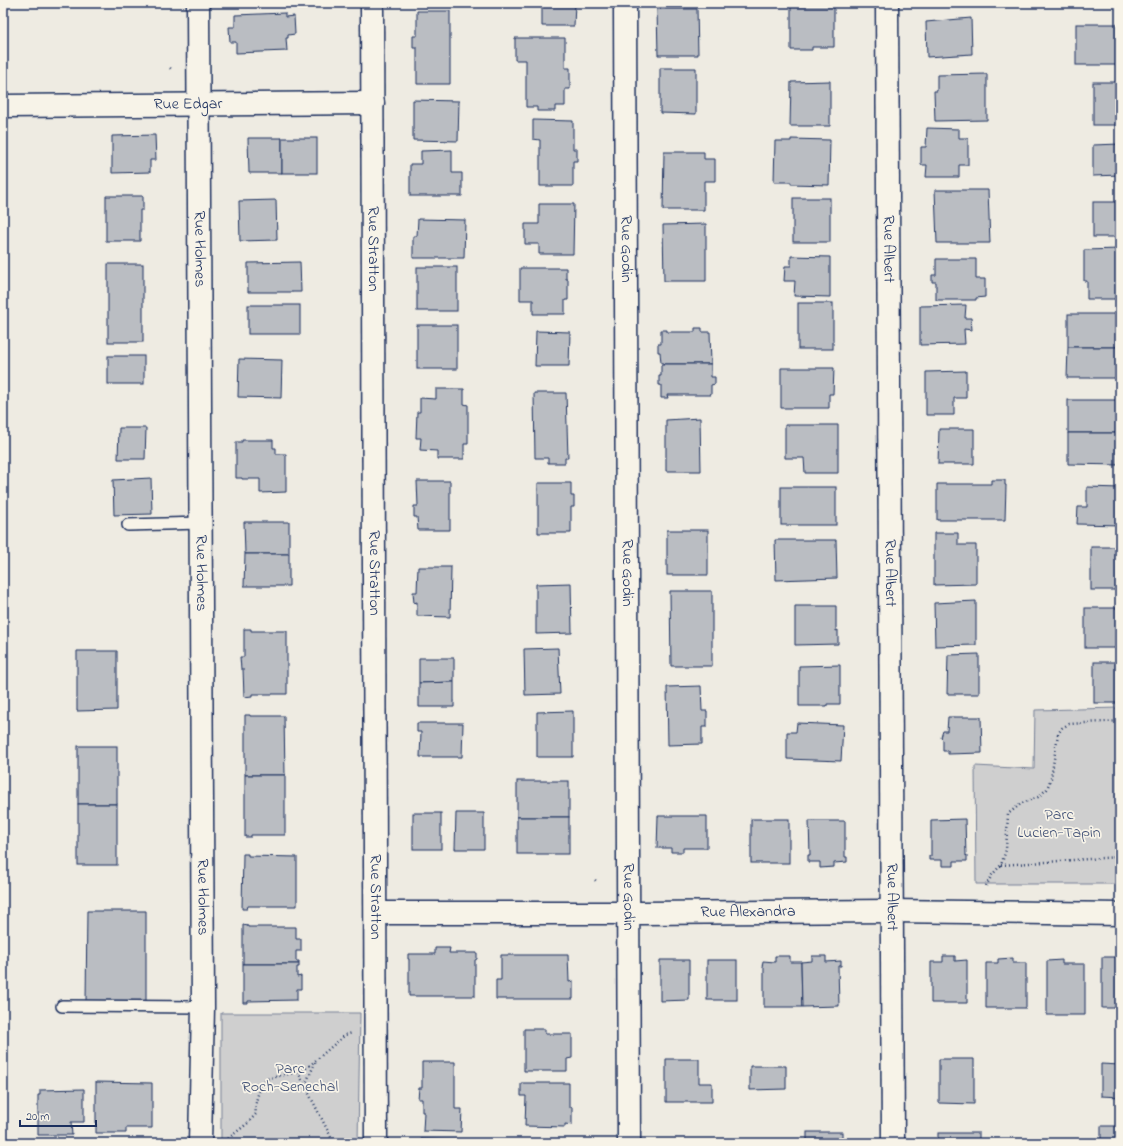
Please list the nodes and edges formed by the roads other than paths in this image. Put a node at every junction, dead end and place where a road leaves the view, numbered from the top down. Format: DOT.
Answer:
graph roads {
  1 [pos="198,3"];
  2 [pos="372,3"];
  3 [pos="625,3"];
  4 [pos="887,3"];
  5 [pos="373,103"];
  6 [pos="199,105"];
  7 [pos="3,106"];
  8 [pos="201,523"];
  9 [pos="128,525"];
  10 [pos="891,911"];
  11 [pos="376,913"];
  12 [pos="628,913"];
  13 [pos="1120,914"];
  14 [pos="62,1006"];
  15 [pos="202,1007"];
  16 [pos="200,1143"];
  17 [pos="376,1143"];
  18 [pos="629,1143"];
  19 [pos="893,1143"];
  1 -- 6 [label="street, Rue Holmes"];
  2 -- 5 [label="street, Rue Stratton"];
  3 -- 12 [label="street, Rue Godin"];
  4 -- 10 [label="street, Rue Albert"];
  5 -- 6 [label="street, Rue Edgar"];
  5 -- 11 [label="street, Rue Stratton"];
  6 -- 7 [label="street, Rue Edgar"];
  6 -- 8 [label="street, Rue Holmes"];
  8 -- 9 [label="lane"];
  8 -- 15 [label="street, Rue Holmes"];
  10 -- 12 [label="street, Rue Alexandra"];
  10 -- 13 [label="street, Rue Alexandra"];
  10 -- 19 [label="street, Rue Albert"];
  11 -- 12 [label="street, Rue Alexandra"];
  11 -- 17 [label="street, Rue Stratton"];
  12 -- 18 [label="street, Rue Godin"];
  14 -- 15 [label="lane"];
  15 -- 16 [label="street, Rue Holmes"];
}
